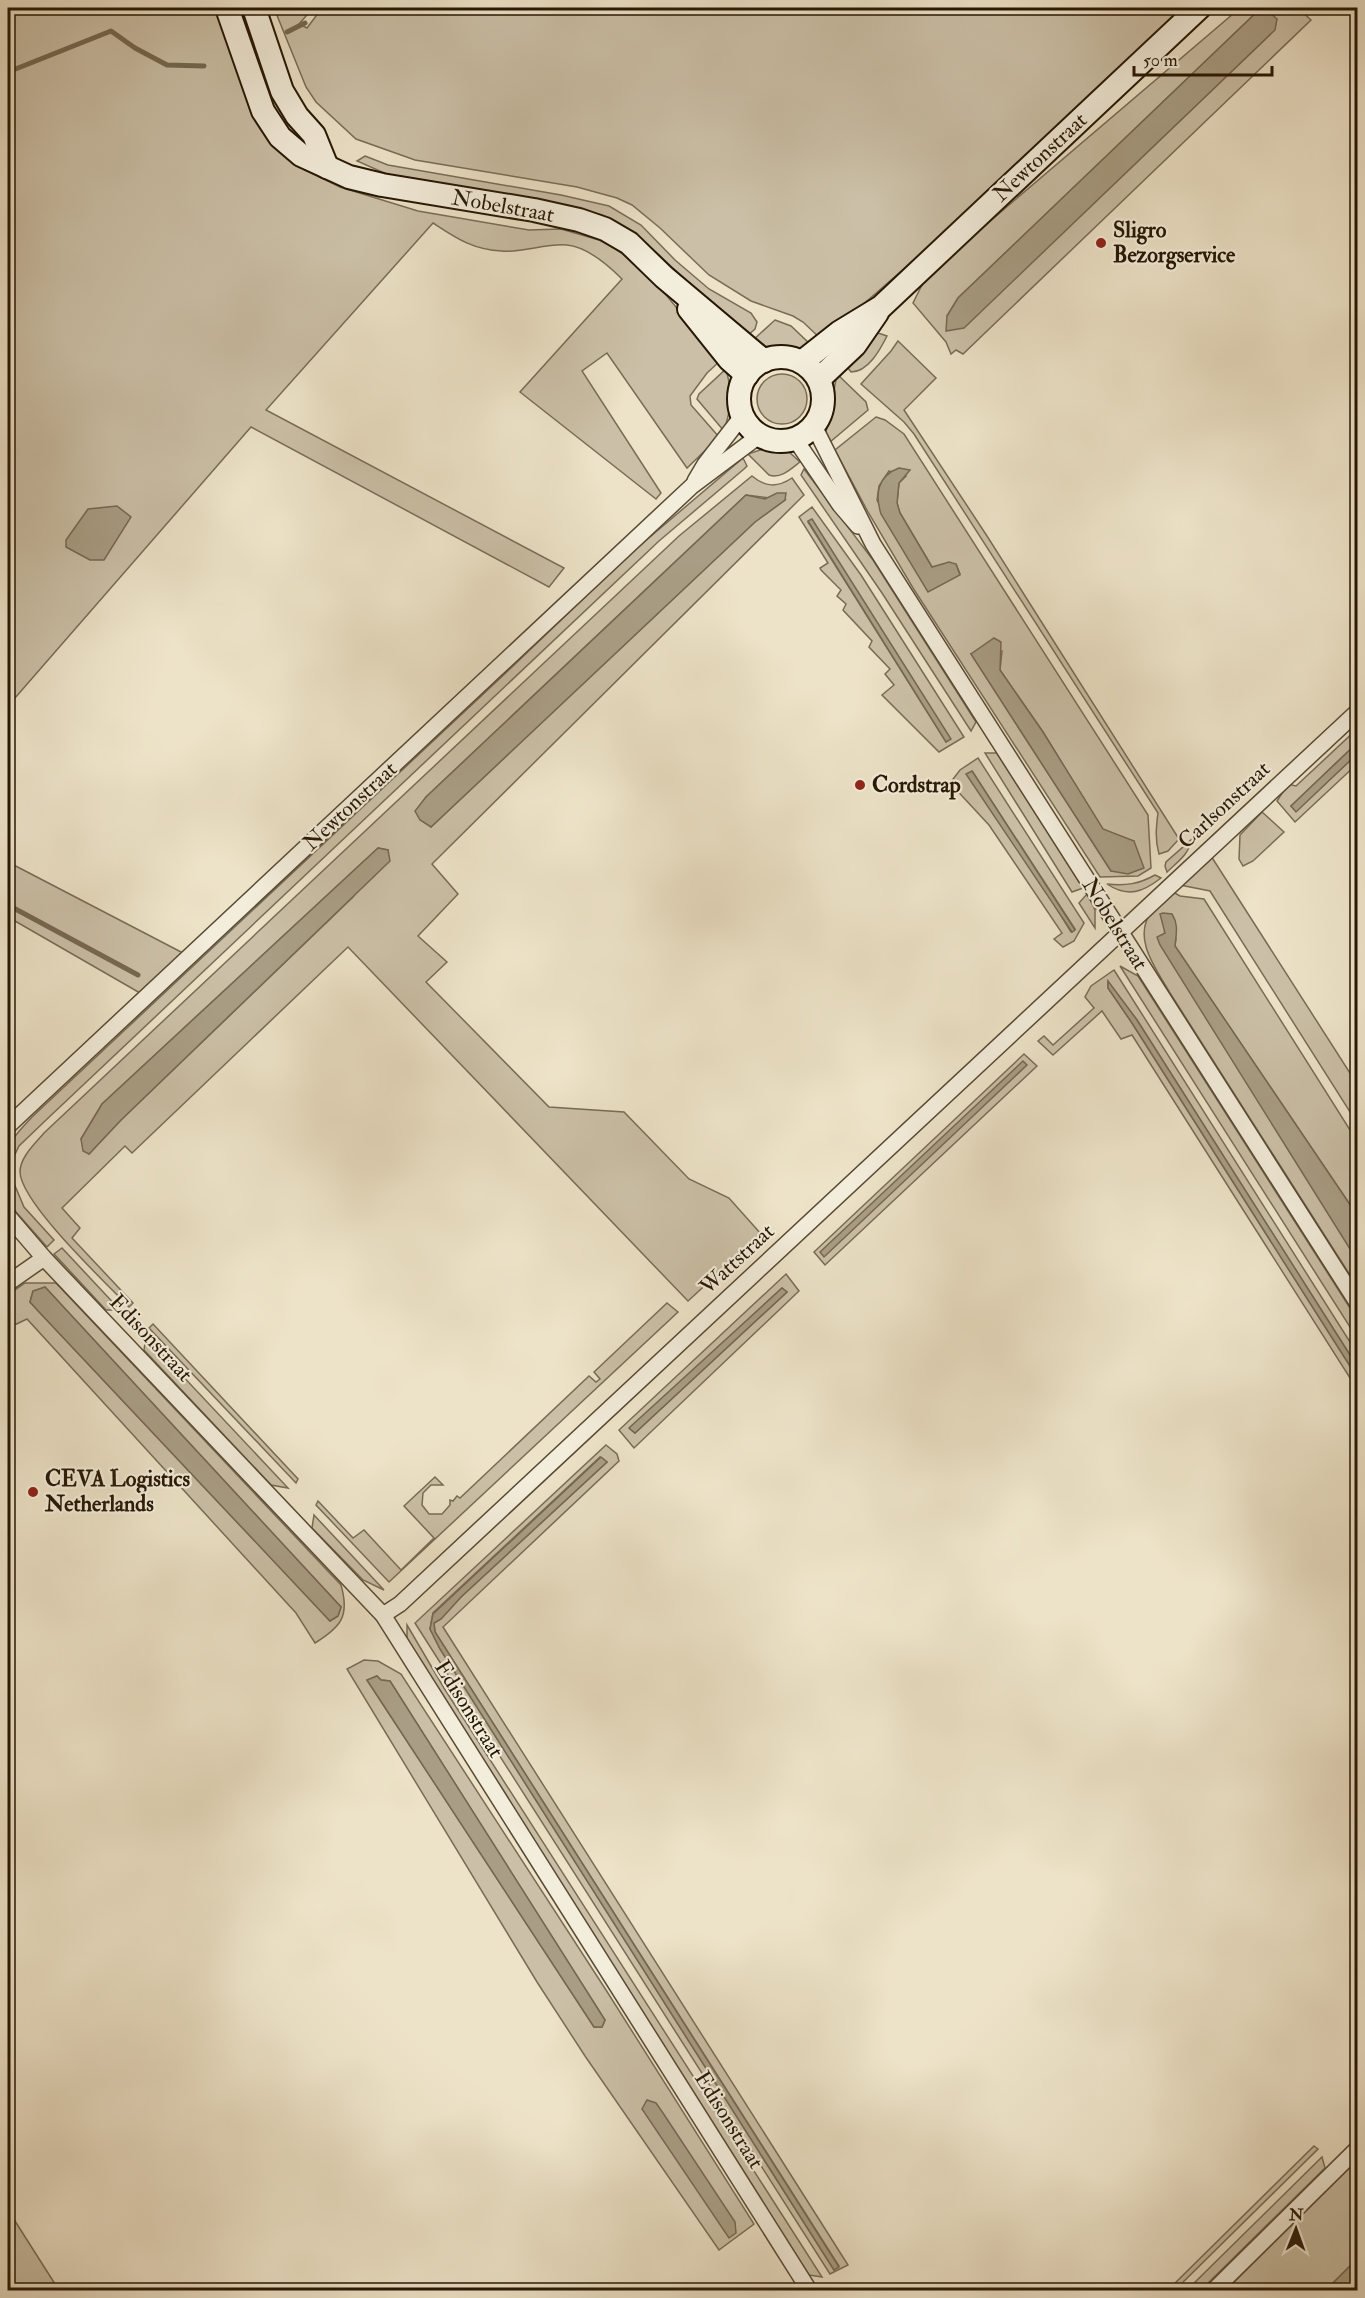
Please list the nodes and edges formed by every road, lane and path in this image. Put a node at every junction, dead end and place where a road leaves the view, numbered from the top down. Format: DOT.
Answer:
graph roads {
  1 [pos="227,8"];
  2 [pos="254,8"];
  3 [pos="1199,8"];
  4 [pos="327,167"];
  5 [pos="881,307"];
  6 [pos="802,362"];
  7 [pos="755,368"];
  8 [pos="819,380"];
  9 [pos="743,415"];
  10 [pos="814,426"];
  11 [pos="760,435"];
  12 [pos="795,439"];
  13 [pos="692,486"];
  14 [pos="873,544"];
  15 [pos="1358,711"];
  16 [pos="1120,933"];
  17 [pos="8,1126"];
  18 [pos="8,1216"];
  19 [pos="44,1257"];
  20 [pos="8,1283"];
  21 [pos="1358,1304"];
  22 [pos="383,1615"];
  23 [pos="1358,2148"];
  24 [pos="809,2290"];
  25 [pos="1214,2290"];
  1 -- 4 [label="street, Nobelstraat"];
  2 -- 4 [label="street"];
  3 -- 5 [label="street, Newtonstraat"];
  4 -- 7 [label="street, Nobelstraat"];
  5 -- 6 [label="street, Newtonstraat"];
  5 -- 8 [label="street, Newtonstraat"];
  6 -- 7 [label="street"];
  6 -- 8 [label="street"];
  7 -- 9 [label="street"];
  8 -- 10 [label="street"];
  9 -- 11 [label="street"];
  9 -- 13 [label="street, Newtonstraat"];
  10 -- 12 [label="street"];
  10 -- 14 [label="street, Nobelstraat"];
  11 -- 12 [label="street"];
  11 -- 13 [label="street, Newtonstraat"];
  12 -- 14 [label="street, Nobelstraat"];
  13 -- 17 [label="street, Newtonstraat"];
  14 -- 16 [label="street, Nobelstraat"];
  15 -- 16 [label="street, Carlsonstraat"];
  16 -- 21 [label="street, Nobelstraat"];
  16 -- 22 [label="street, Wattstraat"];
  18 -- 19 [label="street, Edisonstraat"];
  19 -- 20 [label="street"];
  19 -- 22 [label="street, Edisonstraat"];
  22 -- 24 [label="street, Edisonstraat"];
  23 -- 25 [label="street"];
}
